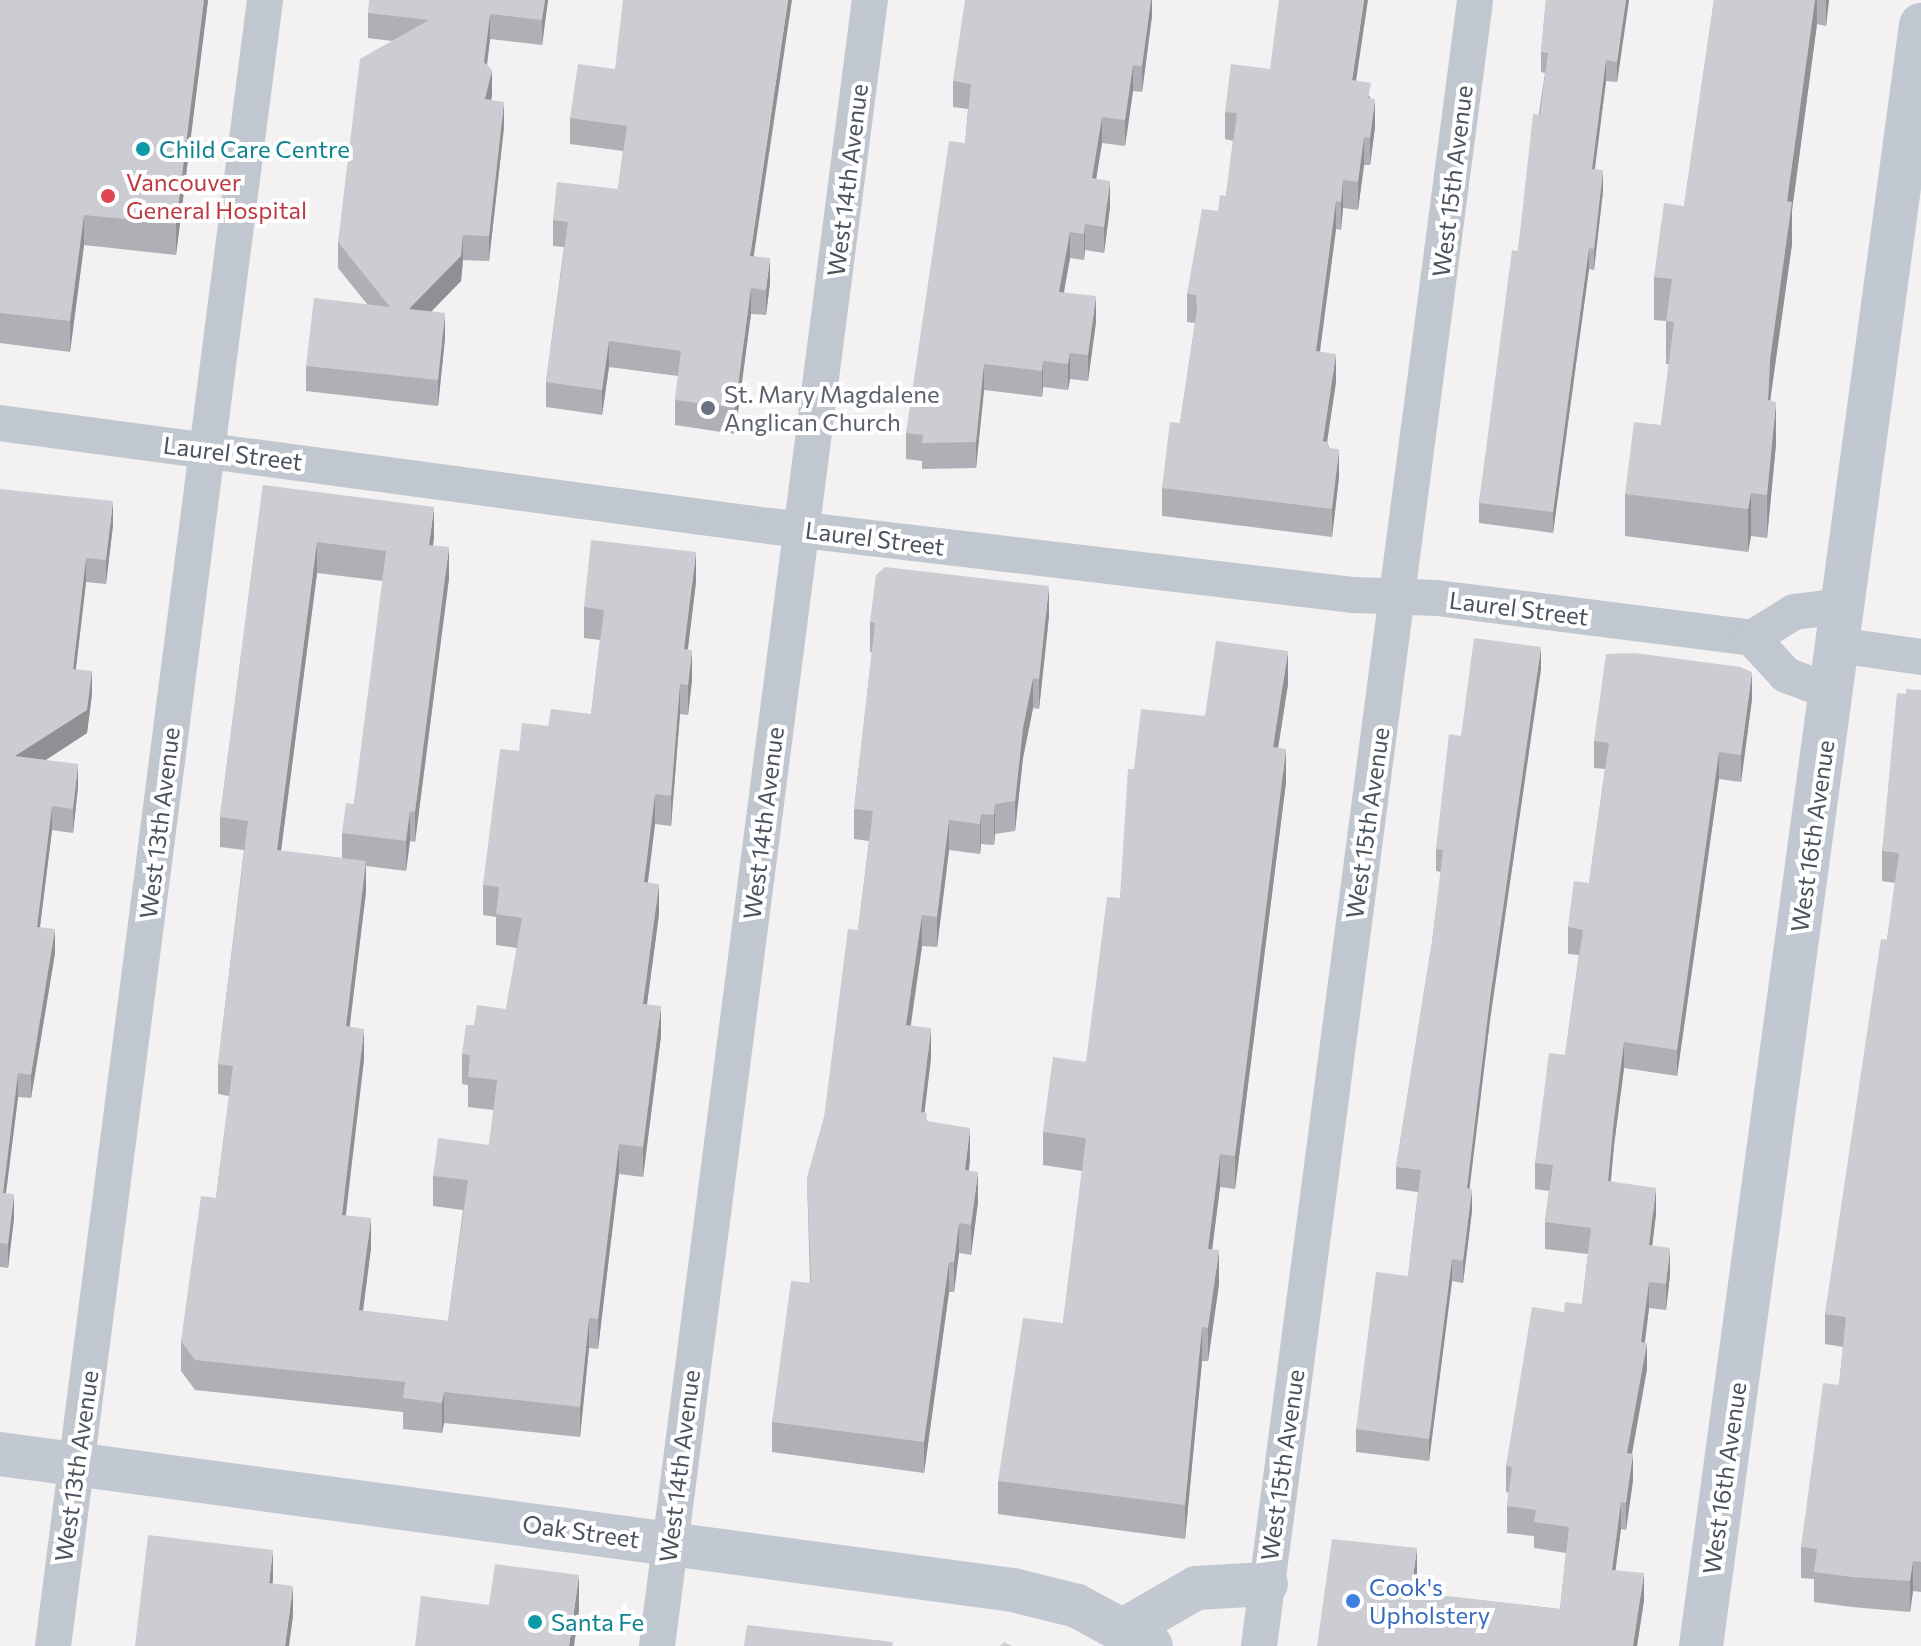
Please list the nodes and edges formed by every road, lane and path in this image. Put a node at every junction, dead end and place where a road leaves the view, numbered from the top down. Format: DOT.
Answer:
graph roads {
  1 [pos="265,0"];
  2 [pos="870,0"];
  3 [pos="1475,0"];
  4 [pos="1921,25"];
  5 [pos="0,423"];
  6 [pos="206,450"];
  7 [pos="801,530"];
  8 [pos="1398,597"];
  9 [pos="1840,626"];
  10 [pos="1752,638"];
  11 [pos="1921,657"];
  12 [pos="1831,692"];
  13 [pos="0,1454"];
  14 [pos="77,1464"];
  15 [pos="669,1543"];
  16 [pos="1266,1584"];
  17 [pos="1138,1638"];
  18 [pos="53,1646"];
  19 [pos="657,1646"];
  20 [pos="1259,1646"];
  21 [pos="1701,1646"];
  1 -- 6 [label="street, West 13th Avenue"];
  2 -- 7 [label="street, West 14th Avenue"];
  3 -- 8 [label="street, West 15th Avenue"];
  4 -- 9 [label="street, West 16th Avenue"];
  5 -- 6 [label="street, Laurel Street"];
  6 -- 7 [label="street, Laurel Street"];
  6 -- 14 [label="street, West 13th Avenue"];
  7 -- 8 [label="street, Laurel Street"];
  7 -- 15 [label="street, West 14th Avenue"];
  8 -- 10 [label="street, Laurel Street"];
  8 -- 16 [label="street, West 15th Avenue"];
  9 -- 10 [label="street"];
  9 -- 11 [label="street"];
  9 -- 12 [label="street, West 16th Avenue"];
  10 -- 12 [label="street"];
  12 -- 21 [label="street, West 16th Avenue"];
  13 -- 14 [label="street, Oak Street"];
  14 -- 15 [label="street, Oak Street"];
  14 -- 18 [label="street, West 13th Avenue"];
  15 -- 17 [label="street, Oak Street"];
  15 -- 19 [label="street, West 14th Avenue"];
  16 -- 17 [label="street"];
  16 -- 20 [label="street, West 15th Avenue"];
}
